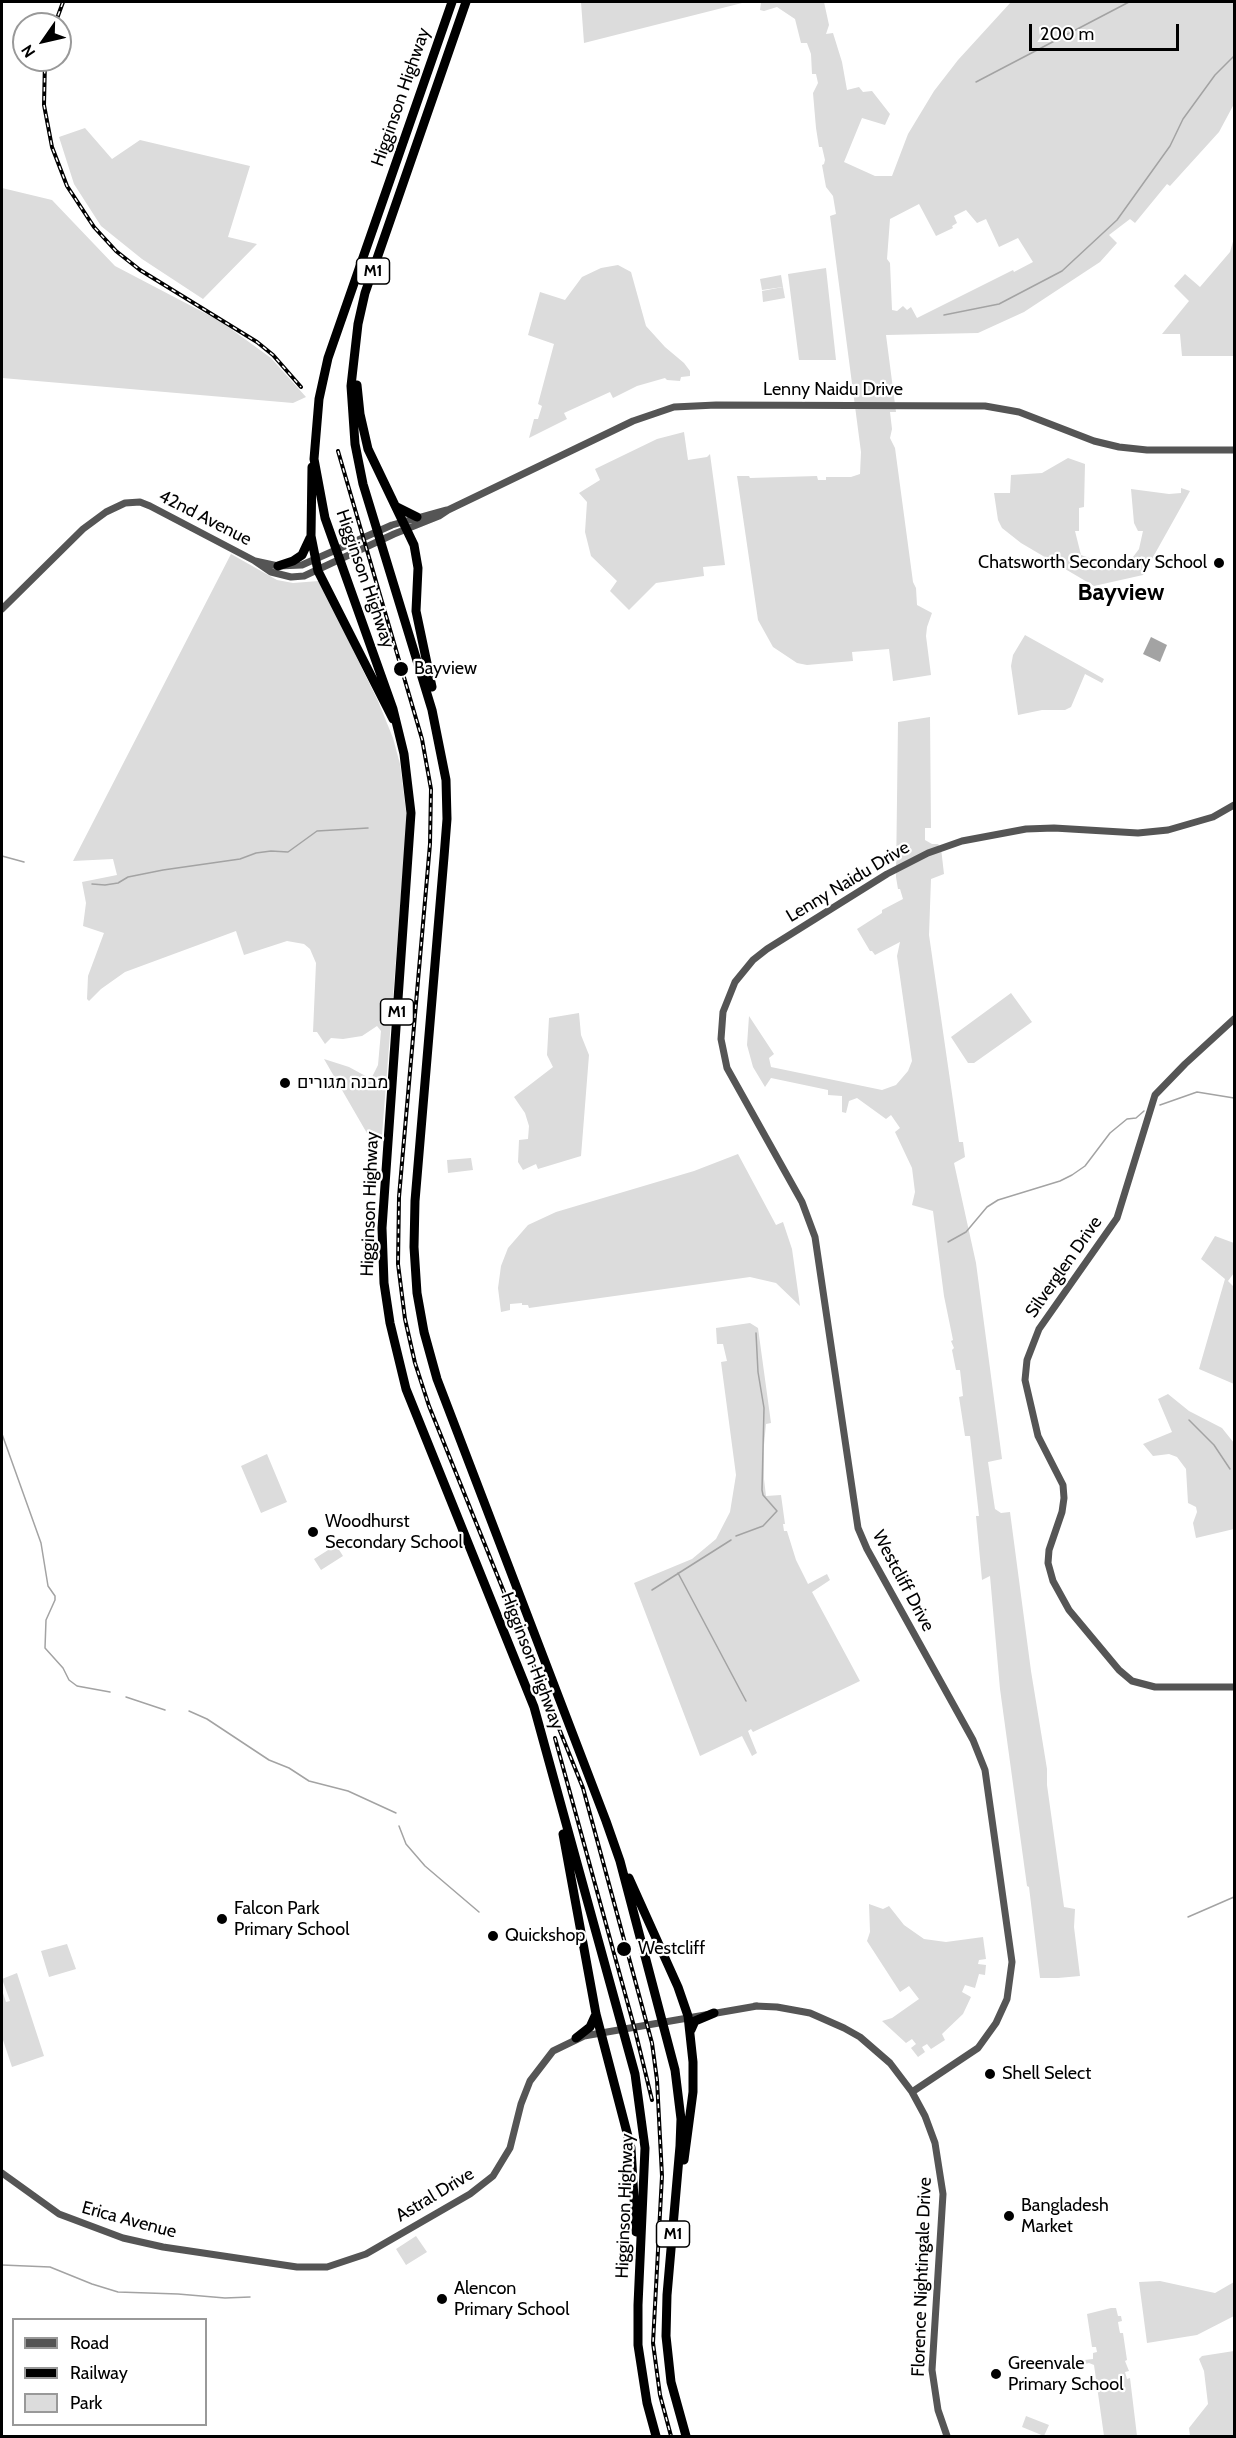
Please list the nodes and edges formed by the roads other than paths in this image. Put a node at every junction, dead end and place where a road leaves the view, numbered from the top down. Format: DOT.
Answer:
graph roads {
  1 [pos="452,2"];
  2 [pos="466,2"];
  3 [pos="354,353"];
  4 [pos="1234,450"];
  5 [pos="314,459"];
  6 [pos="395,506"];
  7 [pos="448,510"];
  8 [pos="417,517"];
  9 [pos="406,524"];
  10 [pos="311,536"];
  11 [pos="315,560"];
  12 [pos="265,566"];
  13 [pos="278,566"];
  14 [pos="318,571"];
  15 [pos="2,609"];
  16 [pos="432,710"];
  17 [pos="397,725"];
  18 [pos="1234,805"];
  19 [pos="723,1012"];
  20 [pos="1234,1019"];
  21 [pos="1234,1687"];
  22 [pos="553,1775"];
  23 [pos="606,1821"];
  24 [pos="757,2006"];
  25 [pos="713,2010"];
  26 [pos="596,2014"];
  27 [pos="688,2016"];
  28 [pos="690,2031"];
  29 [pos="600,2032"];
  30 [pos="576,2038"];
  31 [pos="912,2092"];
  32 [pos="2,2173"];
  33 [pos="676,2197"];
  34 [pos="297,2267"];
  35 [pos="638,2305"];
  36 [pos="656,2436"];
  37 [pos="686,2436"];
  38 [pos="947,2436"];
  1 -- 5 [label="highway, Higginson Highway / M1"];
  2 -- 3 [label="highway, Higginson Highway / M1"];
  3 -- 6 [label="highway"];
  3 -- 16 [label="highway, Higginson Highway / M1"];
  4 -- 7 [label="street, Lenny Naidu Drive"];
  5 -- 10 [label="highway"];
  5 -- 17 [label="highway, Higginson Highway / M1"];
  6 -- 8 [label="highway"];
  6 -- 9 [label="highway"];
  7 -- 8 [label="street, Lenny Naidu Drive"];
  7 -- 9 [label="street, Lenny Naidu Drive"];
  8 -- 9 [label="street, Lenny Naidu Drive"];
  9 -- 11 [label="street, Lenny Naidu Drive"];
  9 -- 14 [label="street, Lenny Naidu Drive"];
  9 -- 16 [label="highway"];
  10 -- 11 [label="highway"];
  10 -- 13 [label="highway"];
  11 -- 13 [label="street, 42nd Avenue"];
  11 -- 14 [label="highway"];
  12 -- 13 [label="street, 42nd Avenue"];
  12 -- 14 [label="street, 42nd Avenue"];
  12 -- 15 [label="street, 42nd Avenue"];
  14 -- 17 [label="highway"];
  16 -- 23 [label="highway, Higginson Highway / M1"];
  17 -- 22 [label="highway, Higginson Highway / M1"];
  18 -- 19 [label="street, Lenny Naidu Drive"];
  19 -- 31 [label="street, Westcliff Drive"];
  20 -- 21 [label="street, Silverglen Drive"];
  22 -- 26 [label="highway"];
  22 -- 35 [label="highway, Higginson Highway / M1"];
  23 -- 27 [label="highway"];
  23 -- 33 [label="highway, Higginson Highway / M1"];
  24 -- 25 [label="street, Florence Nightingale Drive"];
  24 -- 25 [label="street, Florence Nightingale Drive"];
  24 -- 31 [label="street, Florence Nightingale Drive"];
  25 -- 27 [label="street, Florence Nightingale Drive"];
  25 -- 28 [label="highway"];
  26 -- 29 [label="highway"];
  26 -- 30 [label="highway"];
  27 -- 28 [label="highway"];
  27 -- 29 [label="street, Astral Drive"];
  28 -- 33 [label="highway"];
  29 -- 30 [label="street, Astral Drive"];
  29 -- 35 [label="highway"];
  30 -- 34 [label="street, Astral Drive"];
  31 -- 38 [label="street, Florence Nightingale Drive"];
  32 -- 34 [label="street, Erica Avenue"];
  33 -- 37 [label="highway, Higginson Highway / M1"];
  35 -- 36 [label="highway, Higginson Highway / M1"];
}
